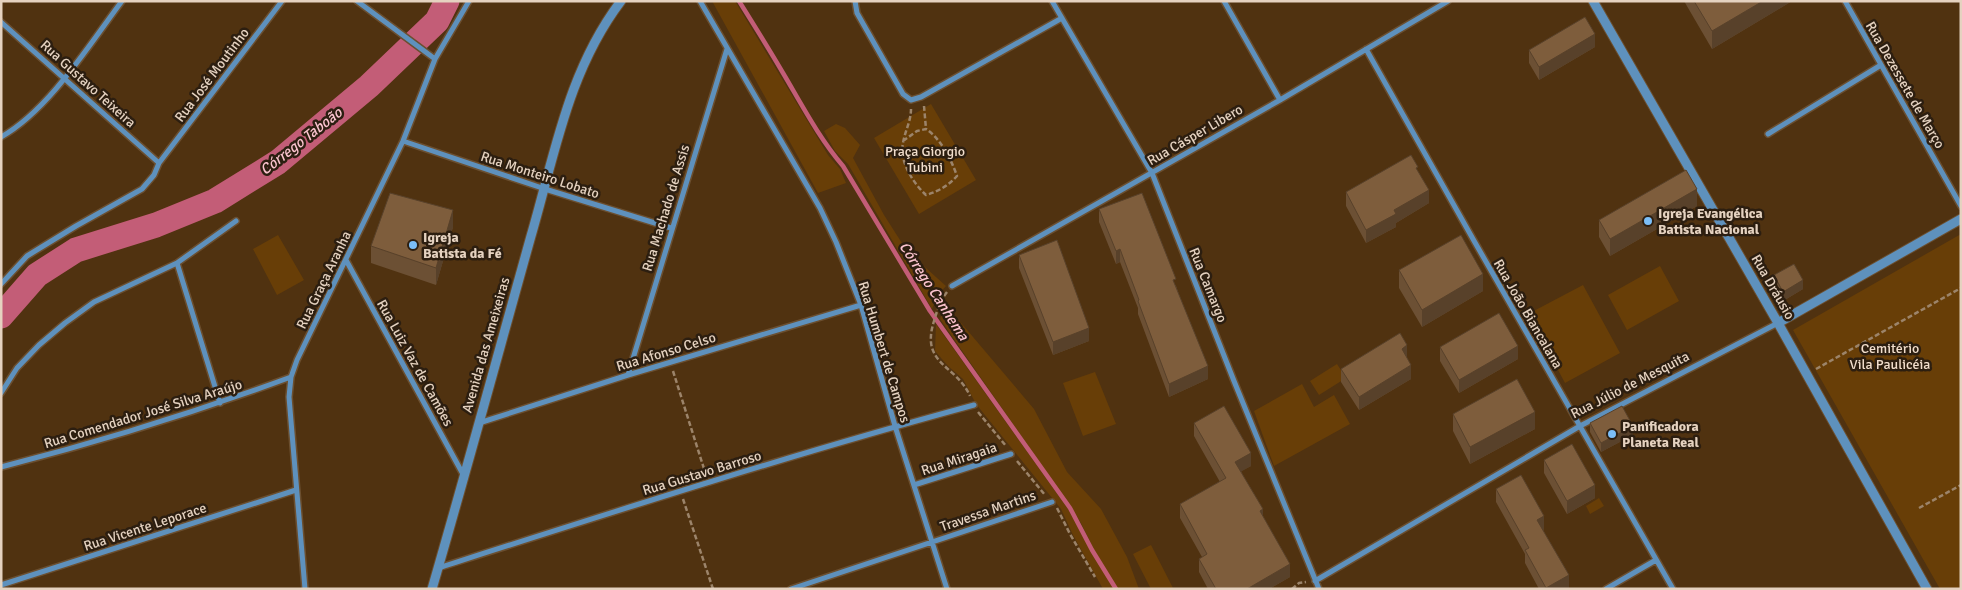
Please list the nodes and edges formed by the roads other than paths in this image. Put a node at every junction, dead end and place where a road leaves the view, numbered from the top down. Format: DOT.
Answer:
graph roads {
  1 [pos="122,1"];
  2 [pos="282,1"];
  3 [pos="357,1"];
  4 [pos="469,1"];
  5 [pos="621,1"];
  6 [pos="700,1"];
  7 [pos="855,1"];
  8 [pos="1052,1"];
  9 [pos="1224,1"];
  10 [pos="1448,1"];
  11 [pos="1593,1"];
  12 [pos="1845,1"];
  13 [pos="1062,18"];
  14 [pos="1,22"];
  15 [pos="727,49"];
  16 [pos="1366,49"];
  17 [pos="434,57"];
  18 [pos="1881,65"];
  19 [pos="65,77"];
  20 [pos="1280,100"];
  21 [pos="1768,134"];
  22 [pos="1,137"];
  23 [pos="403,141"];
  24 [pos="159,163"];
  25 [pos="1152,173"];
  26 [pos="545,189"];
  27 [pos="1961,206"];
  28 [pos="1961,219"];
  29 [pos="236,221"];
  30 [pos="671,228"];
  31 [pos="346,260"];
  32 [pos="177,263"];
  33 [pos="1,284"];
  34 [pos="952,286"];
  35 [pos="860,305"];
  36 [pos="1778,324"];
  37 [pos="628,374"];
  38 [pos="291,377"];
  39 [pos="1,393"];
  40 [pos="220,403"];
  41 [pos="974,405"];
  42 [pos="478,423"];
  43 [pos="895,426"];
  44 [pos="1580,426"];
  45 [pos="1011,454"];
  46 [pos="1,467"];
  47 [pos="464,476"];
  48 [pos="914,485"];
  49 [pos="296,490"];
  50 [pos="1052,502"];
  51 [pos="932,542"];
  52 [pos="1656,560"];
  53 [pos="438,568"];
  54 [pos="1315,581"];
  55 [pos="1,586"];
  56 [pos="305,589"];
  57 [pos="432,589"];
  58 [pos="791,589"];
  59 [pos="947,589"];
  60 [pos="1319,589"];
  61 [pos="1606,589"];
  62 [pos="1673,589"];
  63 [pos="1927,589"];
  1 -- 19 [label="street"];
  2 -- 24 [label="street, Rua José Moutinho"];
  3 -- 17 [label="street"];
  4 -- 17 [label="street, Rua Graça Aranha"];
  5 -- 26 [label="street, Avenida das Ameixeiras"];
  6 -- 15 [label="street, Rua Humbert de Campos"];
  7 -- 13 [label="street"];
  8 -- 13 [label="street, Rua Camargo"];
  9 -- 20 [label="street"];
  10 -- 16 [label="street, Rua Cásper Libero"];
  11 -- 36 [label="street, Rua Dráusio"];
  12 -- 18 [label="street, Rua Dezessete de Março"];
  13 -- 25 [label="street, Rua Camargo"];
  14 -- 19 [label="street, Rua Gustavo Teixeira"];
  15 -- 30 [label="street, Rua Machado de Assis"];
  15 -- 35 [label="street, Rua Humbert de Campos"];
  16 -- 20 [label="street, Rua Cásper Libero"];
  16 -- 44 [label="street, Rua João Biancalana"];
  17 -- 23 [label="street, Rua Graça Aranha"];
  18 -- 21 [label="street"];
  18 -- 27 [label="street, Rua Dezessete de Março"];
  19 -- 22 [label="street"];
  19 -- 24 [label="street, Rua Gustavo Teixeira"];
  20 -- 25 [label="street, Rua Cásper Libero"];
  23 -- 26 [label="street, Rua Monteiro Lobato"];
  23 -- 31 [label="street, Rua Graça Aranha"];
  24 -- 33 [label="street, Rua José Moutinho"];
  25 -- 34 [label="street, Rua Cásper Libero"];
  25 -- 54 [label="street, Rua Camargo"];
  26 -- 30 [label="street, Rua Monteiro Lobato"];
  26 -- 42 [label="street, Avenida das Ameixeiras"];
  28 -- 36 [label="street, Rua Júlio de Mesquita"];
  29 -- 32 [label="street"];
  30 -- 37 [label="street, Rua Machado de Assis"];
  31 -- 38 [label="street, Rua Graça Aranha"];
  31 -- 47 [label="street, Rua Luiz Vaz de Camões"];
  32 -- 39 [label="street"];
  32 -- 40 [label="street"];
  35 -- 37 [label="street, Rua Afonso Celso"];
  35 -- 43 [label="street, Rua Humbert de Campos"];
  36 -- 44 [label="street, Rua Júlio de Mesquita"];
  36 -- 63 [label="street, Rua Dráusio"];
  37 -- 42 [label="street, Rua Afonso Celso"];
  38 -- 40 [label="street, Rua Comendador José Silva Araújo"];
  38 -- 49 [label="street, Rua Graça Aranha"];
  40 -- 46 [label="street, Rua Comendador José Silva Araújo"];
  41 -- 43 [label="street, Rua Gustavo Barroso"];
  42 -- 47 [label="street, Avenida das Ameixeiras"];
  43 -- 48 [label="street, Rua Humbert de Campos"];
  43 -- 53 [label="street, Rua Gustavo Barroso"];
  44 -- 52 [label="street, Rua João Biancalana"];
  44 -- 54 [label="street, Rua Júlio de Mesquita"];
  45 -- 48 [label="street, Rua Miragaia"];
  47 -- 53 [label="street, Avenida das Ameixeiras"];
  48 -- 51 [label="street, Rua Humbert de Campos"];
  49 -- 55 [label="street, Rua Vicente Leporace"];
  49 -- 56 [label="street, Rua Graça Aranha"];
  50 -- 51 [label="street, Travessa Martins"];
  51 -- 58 [label="street, Travessa Martins"];
  51 -- 59 [label="street, Rua Humbert de Campos"];
  52 -- 61 [label="street"];
  52 -- 62 [label="street, Rua João Biancalana"];
  53 -- 57 [label="street, Avenida das Ameixeiras"];
  54 -- 60 [label="street, Rua Camargo"];
}
